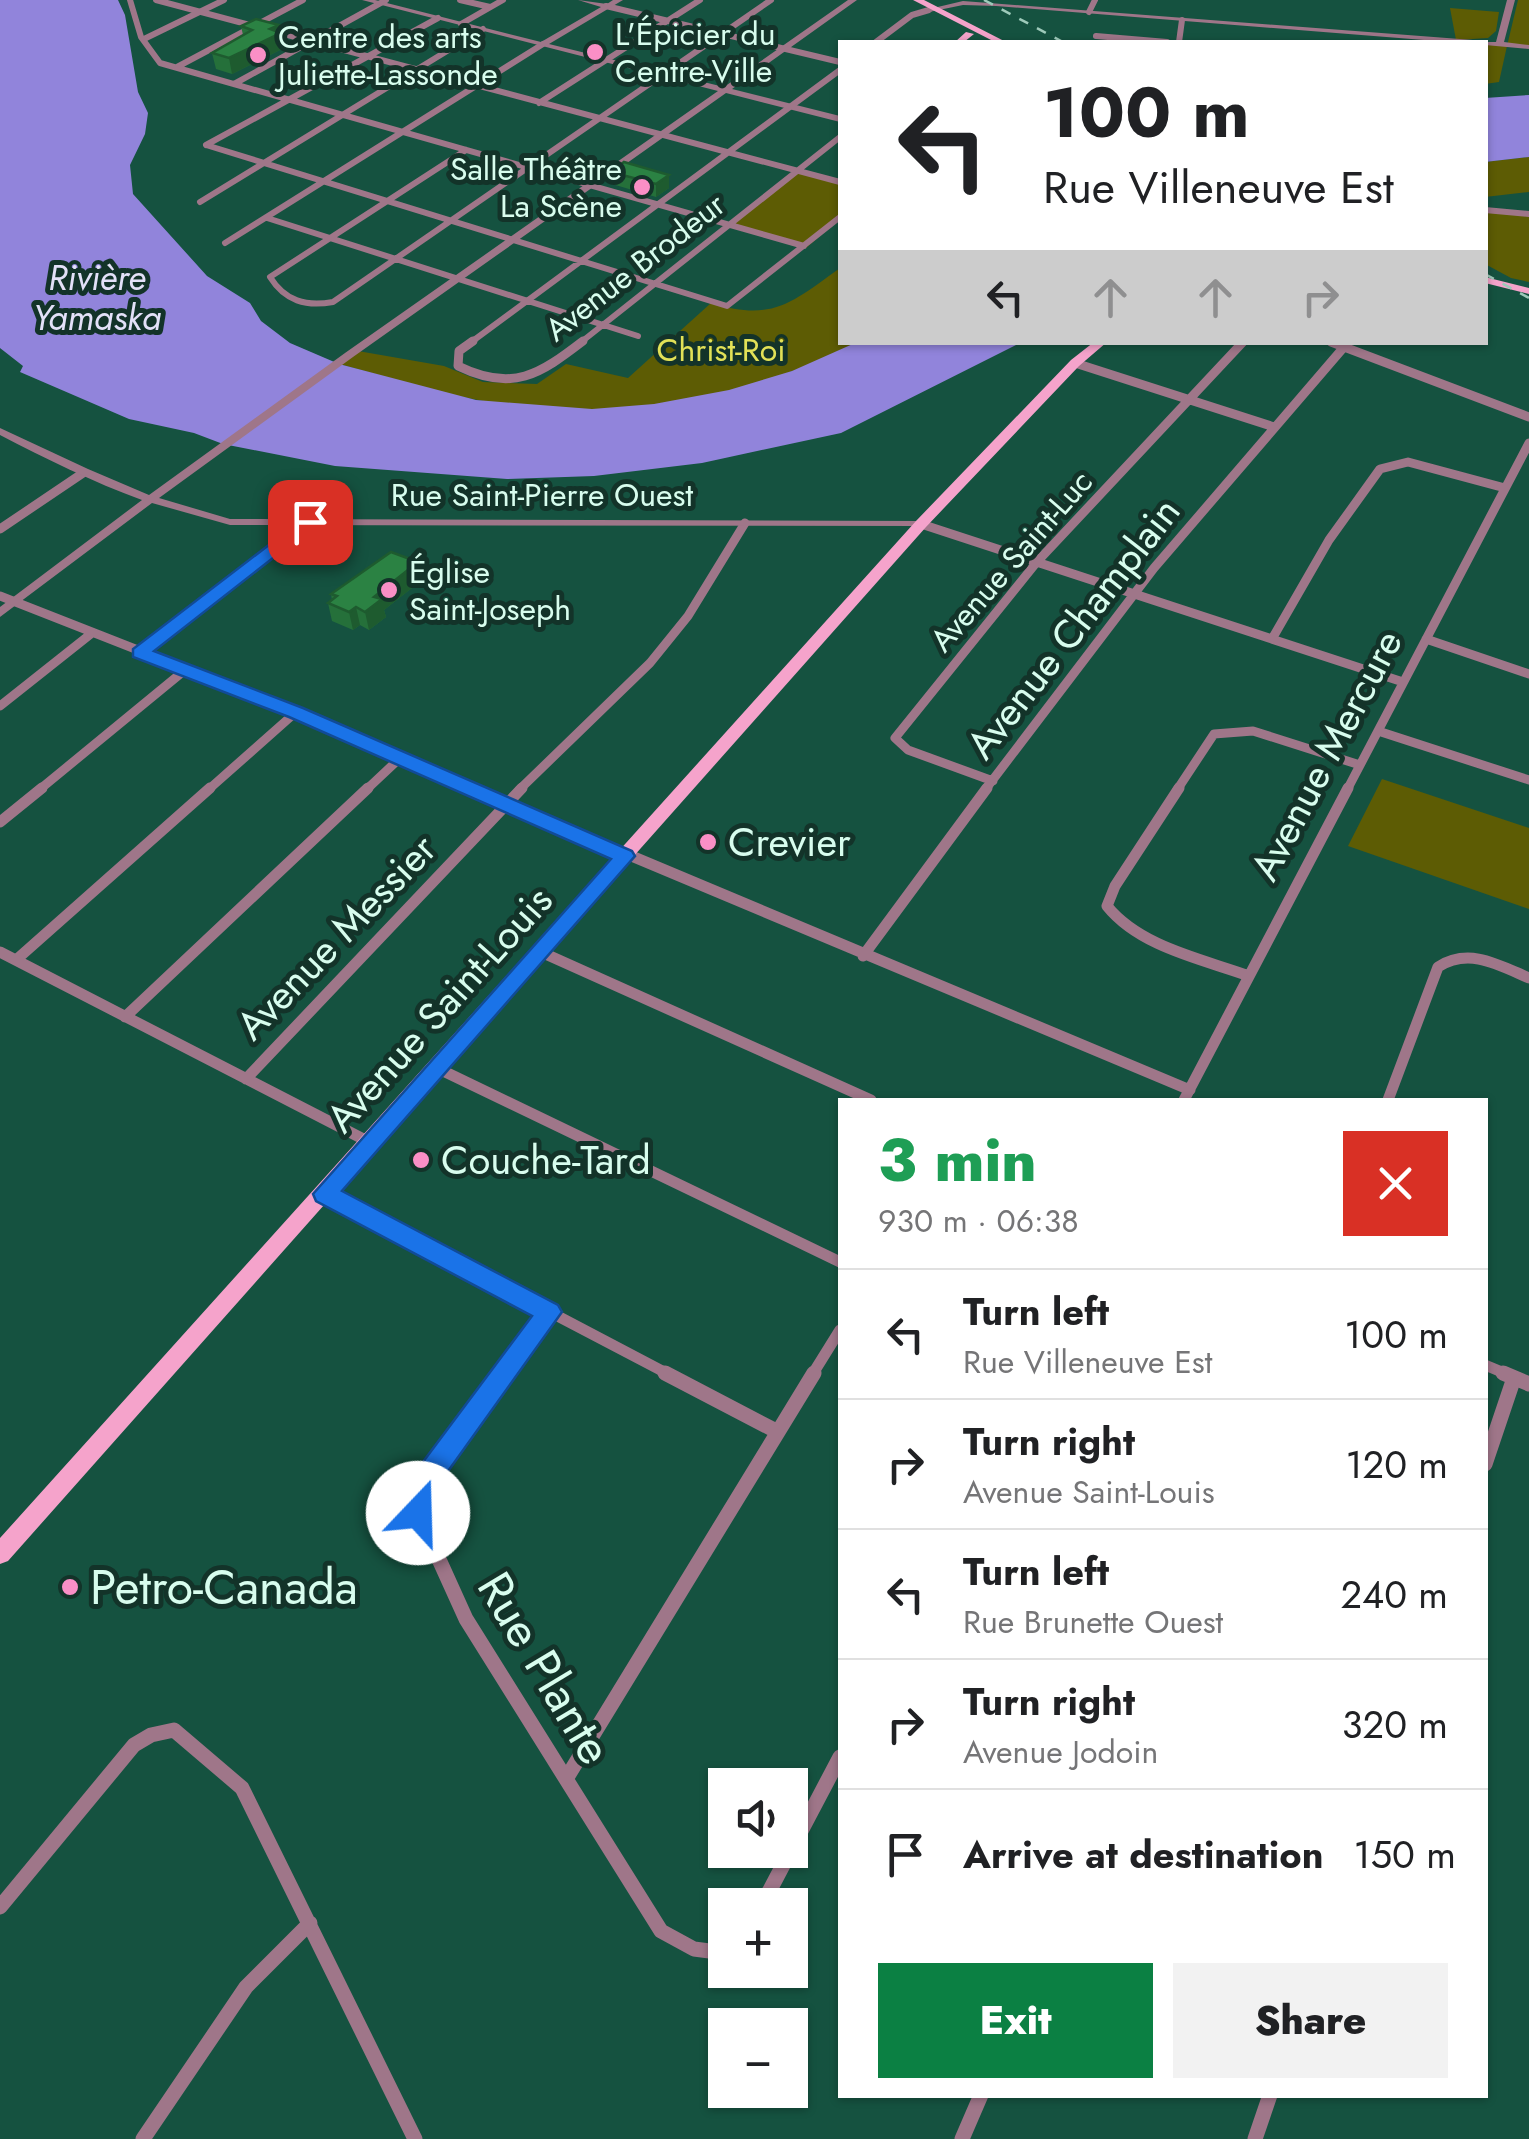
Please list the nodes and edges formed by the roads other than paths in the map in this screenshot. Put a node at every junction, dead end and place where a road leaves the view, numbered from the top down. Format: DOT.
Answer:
graph roads {
  1 [pos="130,0"];
  2 [pos="156,0"];
  3 [pos="224,0"];
  4 [pos="303,0"];
  5 [pos="366,0"];
  6 [pos="460,0"];
  7 [pos="503,0"];
  8 [pos="582,0"];
  9 [pos="619,0"];
  10 [pos="700,0"];
  11 [pos="771,0"];
  12 [pos="853,0"];
  13 [pos="1094,0"];
  14 [pos="1511,0"];
  15 [pos="383,2"];
  16 [pos="963,3"];
  17 [pos="923,4"];
  18 [pos="606,6"];
  19 [pos="490,7"];
  20 [pos="198,12"];
  21 [pos="1089,12"];
  22 [pos="438,18"];
  23 [pos="666,20"];
  24 [pos="1182,20"];
  25 [pos="461,24"];
  26 [pos="253,27"];
  27 [pos="482,29"];
  28 [pos="1503,30"];
  29 [pos="721,34"];
  30 [pos="969,34"];
  31 [pos="985,34"];
  32 [pos="1096,36"];
  33 [pos="1347,38"];
  34 [pos="144,39"];
  35 [pos="879,40"];
  36 [pos="962,40"];
  37 [pos="997,40"];
  38 [pos="1143,40"];
  39 [pos="1179,40"];
  40 [pos="1408,40"];
  41 [pos="1483,40"];
  42 [pos="310,42"];
  43 [pos="543,44"];
  44 [pos="1488,44"];
  45 [pos="1499,44"];
  46 [pos="1529,47"];
  47 [pos="782,48"];
  48 [pos="366,57"];
  49 [pos="605,60"];
  50 [pos="838,65"];
  51 [pos="177,67"];
  52 [pos="838,68"];
  53 [pos="417,70"];
  54 [pos="662,74"];
  55 [pos="234,84"];
  56 [pos="476,86"];
  57 [pos="724,90"];
  58 [pos="288,100"];
  59 [pos="539,102"];
  60 [pos="790,106"];
  61 [pos="342,114"];
  62 [pos="599,118"];
  63 [pos="838,118"];
  64 [pos="400,132"];
  65 [pos="662,135"];
  66 [pos="838,139"];
  67 [pos="466,150"];
  68 [pos="728,152"];
  69 [pos="264,163"];
  70 [pos="528,167"];
  71 [pos="798,171"];
  72 [pos="324,180"];
  73 [pos="838,181"];
  74 [pos="590,186"];
  75 [pos="388,200"];
  76 [pos="200,202"];
  77 [pos="658,206"];
  78 [pos="1488,210"];
  79 [pos="1529,214"];
  80 [pos="267,218"];
  81 [pos="838,219"];
  82 [pos="452,220"];
  83 [pos="730,224"];
  84 [pos="330,238"];
  85 [pos="514,240"];
  86 [pos="225,243"];
  87 [pos="804,246"];
  88 [pos="397,258"];
  89 [pos="582,261"];
  90 [pos="460,277"];
  91 [pos="1488,281"];
  92 [pos="655,284"];
  93 [pos="1529,292"];
  94 [pos="529,300"];
  95 [pos="603,324"];
  96 [pos="638,336"];
  97 [pos="1098,345"];
  98 [pos="1241,345"];
  99 [pos="1339,345"];
  100 [pos="1344,347"];
  101 [pos="1075,362"];
  102 [pos="1188,400"];
  103 [pos="1529,417"];
  104 [pos="1271,426"];
  105 [pos="0,431"];
  106 [pos="1529,442"];
  107 [pos="83,473"];
  108 [pos="1505,488"];
  109 [pos="148,500"];
  110 [pos="310,522"];
  111 [pos="745,523"];
  112 [pos="921,524"];
  113 [pos="0,529"];
  114 [pos="1036,563"];
  115 [pos="1132,594"];
  116 [pos="0,596"];
  117 [pos="16,602"];
  118 [pos="0,613"];
  119 [pos="92,633"];
  120 [pos="1272,638"];
  121 [pos="1426,639"];
  122 [pos="140,653"];
  123 [pos="185,670"];
  124 [pos="1529,674"];
  125 [pos="1403,682"];
  126 [pos="0,706"];
  127 [pos="296,712"];
  128 [pos="1378,731"];
  129 [pos="399,759"];
  130 [pos="1360,765"];
  131 [pos="1529,780"];
  132 [pos="992,781"];
  133 [pos="504,804"];
  134 [pos="0,822"];
  135 [pos="624,856"];
  136 [pos="0,952"];
  137 [pos="541,952"];
  138 [pos="862,956"];
  139 [pos="16,960"];
  140 [pos="1249,976"];
  141 [pos="1529,978"];
  142 [pos="125,1016"];
  143 [pos="437,1068"];
  144 [pos="246,1078"];
  145 [pos="1187,1095"];
  146 [pos="867,1098"];
  147 [pos="1389,1098"];
  148 [pos="371,1143"];
  149 [pos="325,1194"];
  150 [pos="838,1261"];
  151 [pos="549,1312"];
  152 [pos="838,1333"];
  153 [pos="1488,1365"];
  154 [pos="1514,1378"];
  155 [pos="1529,1384"];
  156 [pos="778,1432"];
  157 [pos="1488,1455"];
  158 [pos="2,1549"];
  159 [pos="838,1761"];
  160 [pos="566,1779"];
  161 [pos="771,1888"];
  162 [pos="0,1907"];
  163 [pos="310,1923"];
  164 [pos="708,1951"];
  165 [pos="979,2098"];
  166 [pos="1269,2098"];
  167 [pos="142,2139"];
  168 [pos="415,2139"];
  169 [pos="962,2139"];
  170 [pos="1255,2139"];
  1 -- 34 [label="street"];
  2 -- 20 [label="street"];
  3 -- 20 [label="street"];
  4 -- 26 [label="street"];
  5 -- 15 [label="street"];
  6 -- 19 [label="street"];
  7 -- 19 [label="street"];
  8 -- 18 [label="street"];
  9 -- 18 [label="street"];
  10 -- 23 [label="street"];
  11 -- 29 [label="street"];
  12 -- 47 [label="street"];
  13 -- 21 [label="street"];
  14 -- 28 [label="street"];
  15 -- 22 [label="street"];
  15 -- 42 [label="street"];
  16 -- 17 [label="main road"];
  16 -- 21 [label="street"];
  17 -- 30 [label="main road"];
  17 -- 31 [label="main road"];
  17 -- 35 [label="street"];
  18 -- 23 [label="street"];
  18 -- 43 [label="street"];
  19 -- 25 [label="street"];
  20 -- 26 [label="street"];
  20 -- 34 [label="street"];
  21 -- 24 [label="street"];
  22 -- 25 [label="street"];
  22 -- 48 [label="street"];
  23 -- 29 [label="street"];
  23 -- 49 [label="street"];
  24 -- 33 [label="street"];
  24 -- 39 [label="street"];
  25 -- 27 [label="street"];
  26 -- 42 [label="street"];
  26 -- 51 [label="street"];
  27 -- 43 [label="street"];
  27 -- 53 [label="street"];
  28 -- 41 [label="street"];
  28 -- 45 [label="street"];
  29 -- 47 [label="street"];
  29 -- 54 [label="street"];
  30 -- 31 [label="main road"];
  30 -- 36 [label="main road"];
  31 -- 37 [label="main road"];
  32 -- 38 [label="street"];
  33 -- 40 [label="street"];
  34 -- 51 [label="street"];
  42 -- 48 [label="street"];
  42 -- 55 [label="street"];
  43 -- 49 [label="street"];
  43 -- 56 [label="street"];
  44 -- 45 [label="street"];
  45 -- 46 [label="street"];
  47 -- 50 [label="street"];
  47 -- 57 [label="street"];
  48 -- 53 [label="street"];
  48 -- 58 [label="street"];
  49 -- 54 [label="street"];
  49 -- 59 [label="street"];
  51 -- 55 [label="street"];
  52 -- 60 [label="street"];
  53 -- 56 [label="street"];
  53 -- 61 [label="street"];
  54 -- 57 [label="street"];
  54 -- 62 [label="street"];
  55 -- 58 [label="street"];
  56 -- 59 [label="street"];
  56 -- 64 [label="street"];
  57 -- 60 [label="street"];
  57 -- 65 [label="street"];
  58 -- 61 [label="street"];
  58 -- 69 [label="street"];
  59 -- 62 [label="street"];
  60 -- 63 [label="street"];
  60 -- 68 [label="street"];
  61 -- 64 [label="street"];
  61 -- 69 [label="street"];
  62 -- 65 [label="street"];
  62 -- 70 [label="street"];
  64 -- 67 [label="street"];
  64 -- 72 [label="street"];
  65 -- 68 [label="street"];
  65 -- 74 [label="street"];
  66 -- 71 [label="street, Avenue Brodeur"];
  67 -- 70 [label="street"];
  67 -- 75 [label="street"];
  68 -- 71 [label="street"];
  68 -- 77 [label="street"];
  69 -- 72 [label="street"];
  69 -- 76 [label="street"];
  70 -- 74 [label="street"];
  70 -- 82 [label="street"];
  71 -- 73 [label="street"];
  71 -- 83 [label="street, Avenue Brodeur"];
  72 -- 75 [label="street"];
  72 -- 80 [label="street"];
  74 -- 77 [label="street"];
  74 -- 85 [label="street"];
  75 -- 82 [label="street"];
  75 -- 84 [label="street"];
  77 -- 83 [label="street"];
  77 -- 89 [label="street"];
  78 -- 79 [label="street"];
  80 -- 84 [label="street"];
  80 -- 86 [label="street"];
  81 -- 87 [label="street"];
  82 -- 85 [label="street"];
  82 -- 88 [label="street"];
  83 -- 87 [label="street"];
  83 -- 92 [label="street, Avenue Brodeur"];
  84 -- 88 [label="street"];
  84 -- 88 [label="street"];
  85 -- 89 [label="street"];
  85 -- 90 [label="street"];
  87 -- 92 [label="street"];
  88 -- 90 [label="street"];
  89 -- 92 [label="street"];
  89 -- 94 [label="street"];
  90 -- 94 [label="street"];
  90 -- 109 [label="street"];
  91 -- 93 [label="main road"];
  92 -- 95 [label="street, Avenue Brodeur"];
  94 -- 95 [label="street"];
  94 -- 95 [label="street, Avenue Brodeur"];
  95 -- 96 [label="street"];
  97 -- 101 [label="main road, Avenue Saint-Louis"];
  98 -- 102 [label="street, Avenue Saint-Luc"];
  99 -- 100 [label="street"];
  100 -- 103 [label="street"];
  100 -- 104 [label="street, Avenue Champlain"];
  101 -- 102 [label="street"];
  101 -- 112 [label="main road, Avenue Saint-Louis"];
  102 -- 104 [label="street"];
  102 -- 114 [label="street, Avenue Saint-Luc"];
  104 -- 115 [label="street, Avenue Champlain"];
  105 -- 107 [label="street, Rue Saint-Pierre Ouest"];
  106 -- 108 [label="street, Avenue Mercure"];
  107 -- 109 [label="street, Rue Saint-Pierre Ouest"];
  107 -- 113 [label="street"];
  108 -- 120 [label="street"];
  108 -- 121 [label="street, Avenue Mercure"];
  109 -- 110 [label="street, Rue Saint-Pierre Ouest"];
  109 -- 117 [label="street"];
  110 -- 111 [label="street, Rue Saint-Pierre Ouest"];
  110 -- 122 [label="street"];
  111 -- 112 [label="street, Rue Saint-Pierre Ouest"];
  111 -- 133 [label="street, Avenue Messier"];
  112 -- 114 [label="street"];
  112 -- 135 [label="main road, Avenue Saint-Louis"];
  114 -- 115 [label="street"];
  114 -- 132 [label="street, Avenue Saint-Luc"];
  115 -- 120 [label="street"];
  115 -- 132 [label="street, Avenue Champlain"];
  116 -- 117 [label="street"];
  117 -- 118 [label="street"];
  117 -- 119 [label="street"];
  119 -- 122 [label="street"];
  119 -- 126 [label="street"];
  120 -- 125 [label="street"];
  121 -- 124 [label="street"];
  121 -- 125 [label="street, Avenue Mercure"];
  122 -- 123 [label="street"];
  123 -- 127 [label="street"];
  123 -- 134 [label="street"];
  125 -- 128 [label="street, Avenue Mercure"];
  127 -- 129 [label="street"];
  127 -- 139 [label="street"];
  128 -- 130 [label="street, Avenue Mercure"];
  128 -- 131 [label="street"];
  129 -- 133 [label="street"];
  129 -- 142 [label="street"];
  130 -- 140 [label="street, Avenue Mercure"];
  130 -- 140 [label="street"];
  132 -- 138 [label="street, Avenue Champlain"];
  133 -- 135 [label="street"];
  133 -- 144 [label="street, Avenue Messier"];
  135 -- 137 [label="main road, Avenue Saint-Louis"];
  135 -- 138 [label="street"];
  136 -- 139 [label="street"];
  137 -- 143 [label="main road, Avenue Saint-Louis"];
  137 -- 146 [label="street"];
  138 -- 145 [label="street"];
  139 -- 142 [label="street"];
  140 -- 145 [label="street, Avenue Mercure"];
  141 -- 147 [label="street"];
  142 -- 144 [label="street"];
  143 -- 148 [label="main road, Avenue Saint-Louis"];
  143 -- 150 [label="street"];
  144 -- 148 [label="street"];
  148 -- 149 [label="main road, Avenue Saint-Louis"];
  149 -- 151 [label="street"];
  149 -- 158 [label="main road, Avenue Saint-Louis"];
  151 -- 156 [label="street"];
  151 -- 160 [label="street, Rue Plante"];
  152 -- 156 [label="street"];
  153 -- 154 [label="street"];
  154 -- 155 [label="street"];
  154 -- 157 [label="street"];
  156 -- 160 [label="street"];
  159 -- 161 [label="street"];
  160 -- 164 [label="street, Rue Plante"];
  162 -- 163 [label="street"];
  163 -- 167 [label="street"];
  163 -- 168 [label="street"];
  165 -- 169 [label="street"];
  166 -- 170 [label="street"];
}
